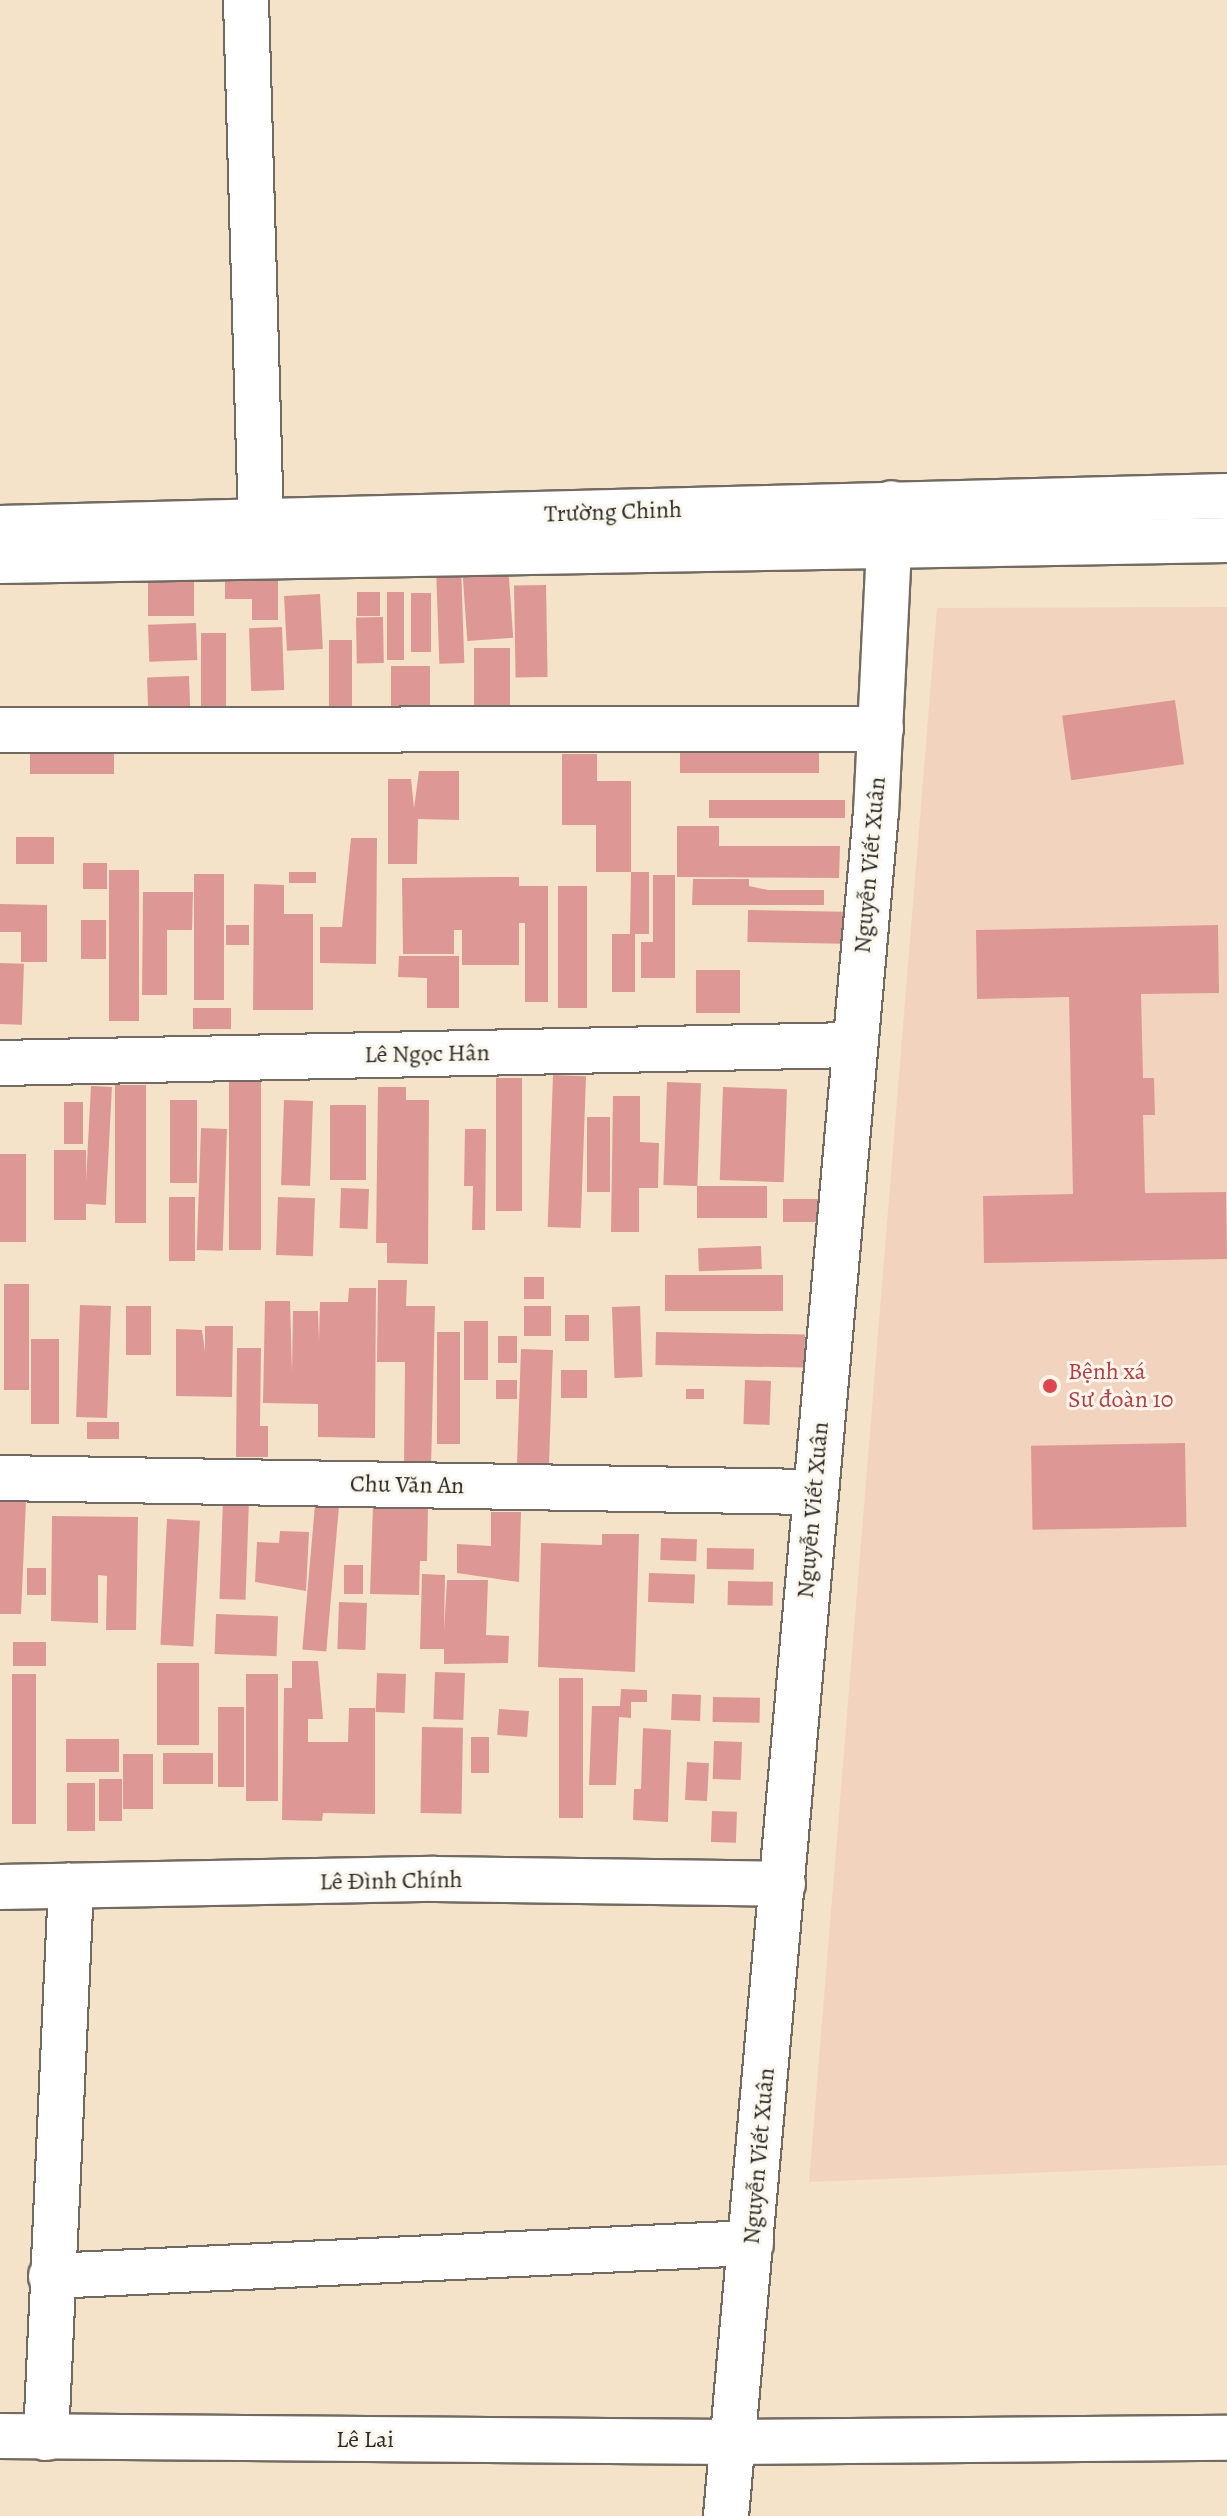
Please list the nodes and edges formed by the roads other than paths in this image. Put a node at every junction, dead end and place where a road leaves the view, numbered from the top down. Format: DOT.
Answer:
graph roads {
  1 [pos="246,0"];
  2 [pos="1227,496"];
  3 [pos="891,503"];
  4 [pos="261,523"];
  5 [pos="0,528"];
  6 [pos="1227,540"];
  7 [pos="891,549"];
  8 [pos="0,561"];
  9 [pos="881,729"];
  10 [pos="0,730"];
  11 [pos="853,1045"];
  12 [pos="0,1063"];
  13 [pos="0,1478"];
  14 [pos="814,1492"];
  15 [pos="783,1884"];
  16 [pos="71,1886"];
  17 [pos="0,1887"];
  18 [pos="751,2243"];
  19 [pos="51,2276"];
  20 [pos="0,2436"];
  21 [pos="46,2438"];
  22 [pos="1227,2438"];
  23 [pos="730,2442"];
  24 [pos="726,2516"];
  1 -- 4 [label="street"];
  2 -- 3 [label="street, Trường Chinh"];
  3 -- 4 [label="street, Trường Chinh"];
  3 -- 7 [label="street, Nguyễn Viết Xuân"];
  4 -- 5 [label="street, Trường Chinh"];
  6 -- 7 [label="street, Trường Chinh"];
  7 -- 8 [label="street, Trường Chinh"];
  7 -- 9 [label="street, Nguyễn Viết Xuân"];
  9 -- 10 [label="street"];
  9 -- 11 [label="street, Nguyễn Viết Xuân"];
  11 -- 12 [label="street, Lê Ngọc Hân"];
  11 -- 14 [label="street, Nguyễn Viết Xuân"];
  13 -- 14 [label="street, Chu Văn An"];
  14 -- 15 [label="street, Nguyễn Viết Xuân"];
  15 -- 16 [label="street, Lê Đình Chính"];
  15 -- 18 [label="street, Nguyễn Viết Xuân"];
  16 -- 17 [label="street, Lê Đình Chính"];
  16 -- 19 [label="street"];
  18 -- 19 [label="street"];
  18 -- 23 [label="street, Nguyễn Viết Xuân"];
  19 -- 21 [label="street"];
  20 -- 21 [label="street, Lê Lai"];
  21 -- 23 [label="street, Lê Lai"];
  22 -- 23 [label="street, Lê Lai"];
  23 -- 24 [label="street, Nguyễn Viết Xuân"];
}
